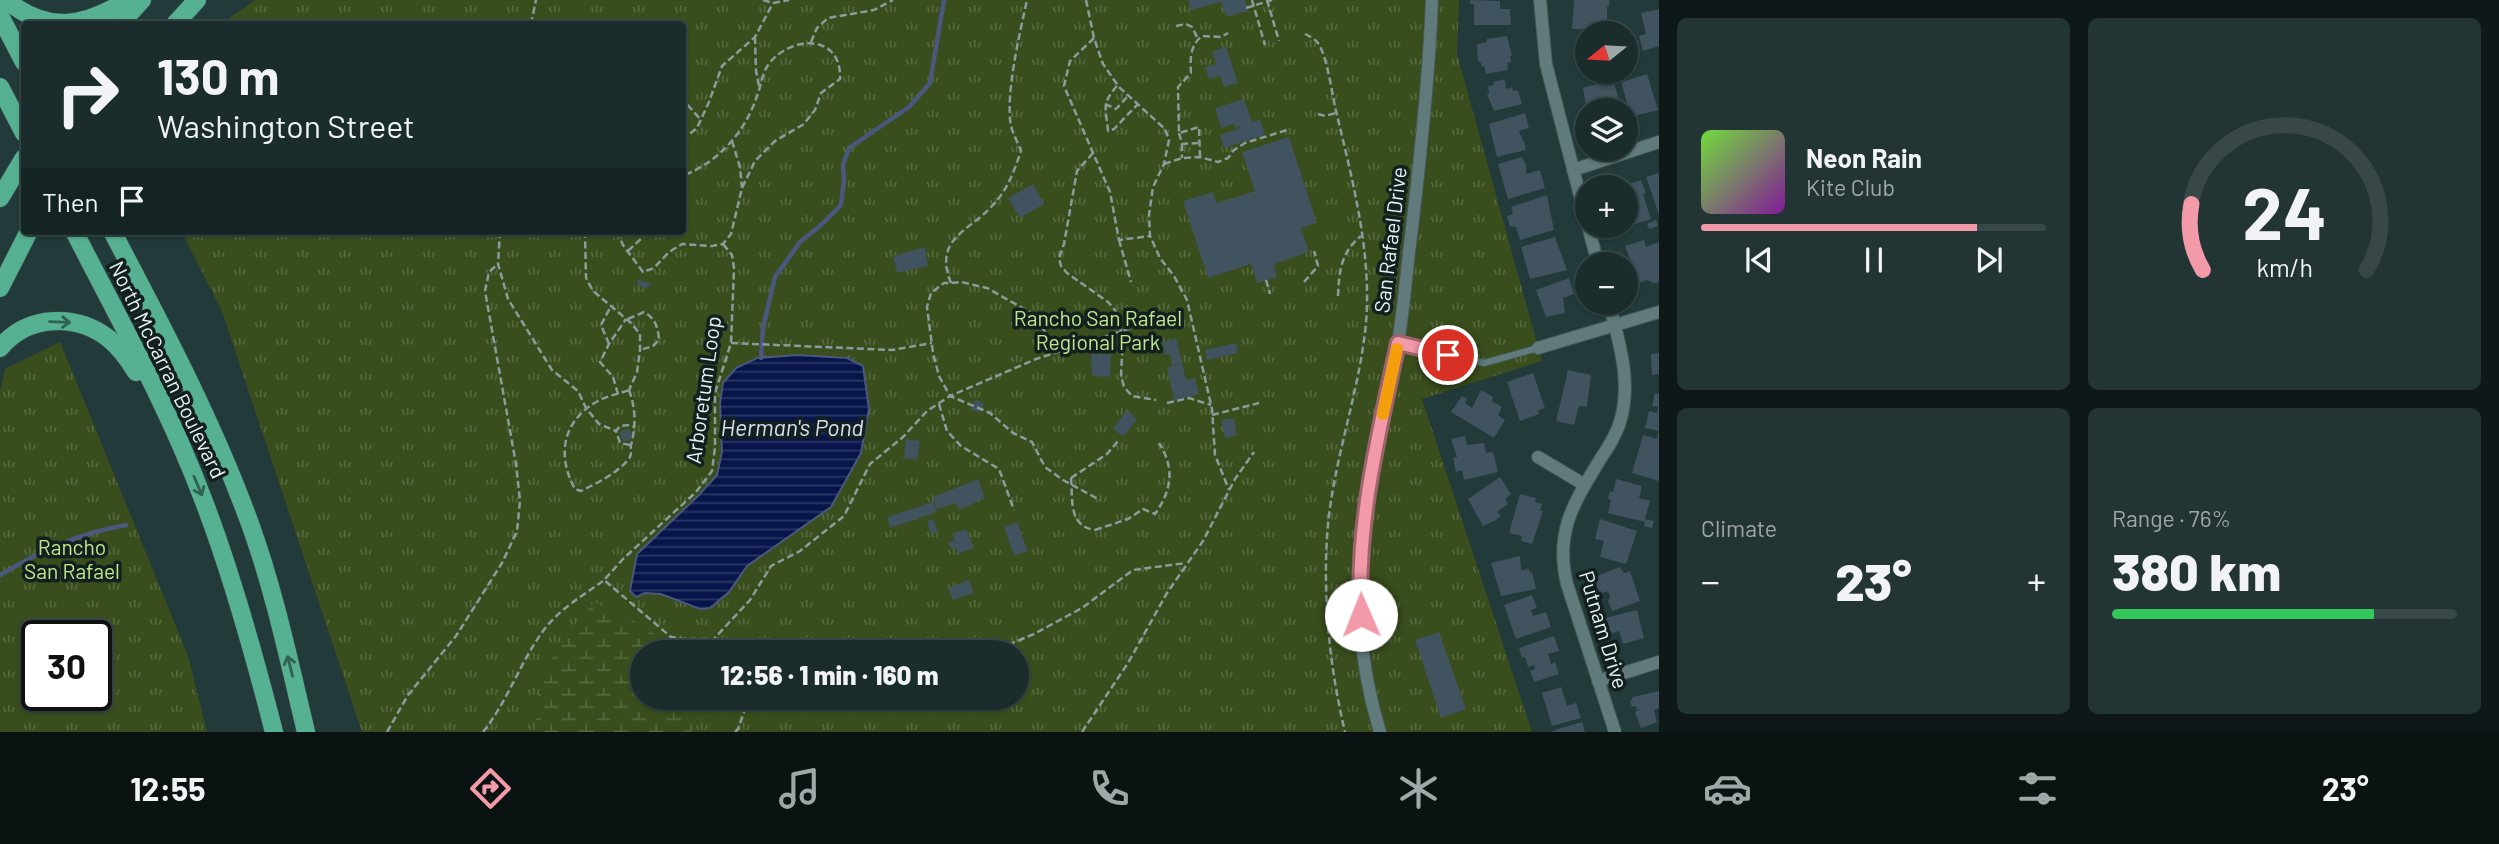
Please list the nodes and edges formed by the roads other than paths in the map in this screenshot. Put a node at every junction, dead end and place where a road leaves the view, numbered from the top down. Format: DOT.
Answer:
graph roads {
  1 [pos="6,0"];
  2 [pos="128,0"];
  3 [pos="142,0"];
  4 [pos="197,0"];
  5 [pos="208,0"];
  6 [pos="1432,0"];
  7 [pos="1540,0"];
  8 [pos="2,20"];
  9 [pos="50,21"];
  10 [pos="85,21"];
  11 [pos="123,21"];
  12 [pos="179,21"];
  13 [pos="21,56"];
  14 [pos="0,88"];
  15 [pos="21,127"];
  16 [pos="1659,142"];
  17 [pos="21,163"];
  18 [pos="1573,170"];
  19 [pos="1575,177"];
  20 [pos="0,198"];
  21 [pos="27,235"];
  22 [pos="76,235"];
  23 [pos="114,235"];
  24 [pos="0,288"];
  25 [pos="1659,312"];
  26 [pos="1612,315"];
  27 [pos="1615,326"];
  28 [pos="1398,343"];
  29 [pos="0,348"];
  30 [pos="1538,348"];
  31 [pos="171,424"];
  32 [pos="1538,457"];
  33 [pos="1585,485"];
  34 [pos="1659,662"];
  35 [pos="1598,681"];
  36 [pos="274,732"];
  37 [pos="306,732"];
  38 [pos="1380,732"];
  39 [pos="1615,732"];
  1 -- 9 [label="main road"];
  2 -- 10 [label="main road"];
  3 -- 11 [label="main road"];
  4 -- 12 [label="main road"];
  5 -- 12 [label="main road"];
  6 -- 28 [label="street, San Rafael Drive"];
  7 -- 18 [label="street"];
  8 -- 13 [label="main road"];
  14 -- 15 [label="main road"];
  16 -- 18 [label="street"];
  17 -- 20 [label="main road"];
  18 -- 19 [label="street"];
  21 -- 24 [label="main road"];
  22 -- 31 [label="main road, North McCarran Boulevard"];
  37 -- 23 [label="main road, North McCarran Boulevard, one-way"];
  25 -- 27 [label="street"];
  26 -- 27 [label="street, Putnam Drive"];
  27 -- 30 [label="street"];
  27 -- 33 [label="street, Putnam Drive"];
  28 -- 30 [label="lane"];
  28 -- 38 [label="street, San Rafael Drive"];
  29 -- 31 [label="main road, one-way"];
  31 -- 36 [label="main road, North McCarran Boulevard, one-way"];
  32 -- 33 [label="street"];
  33 -- 35 [label="street, Putnam Drive"];
  34 -- 35 [label="street"];
  35 -- 39 [label="street, Putnam Drive"];
}
